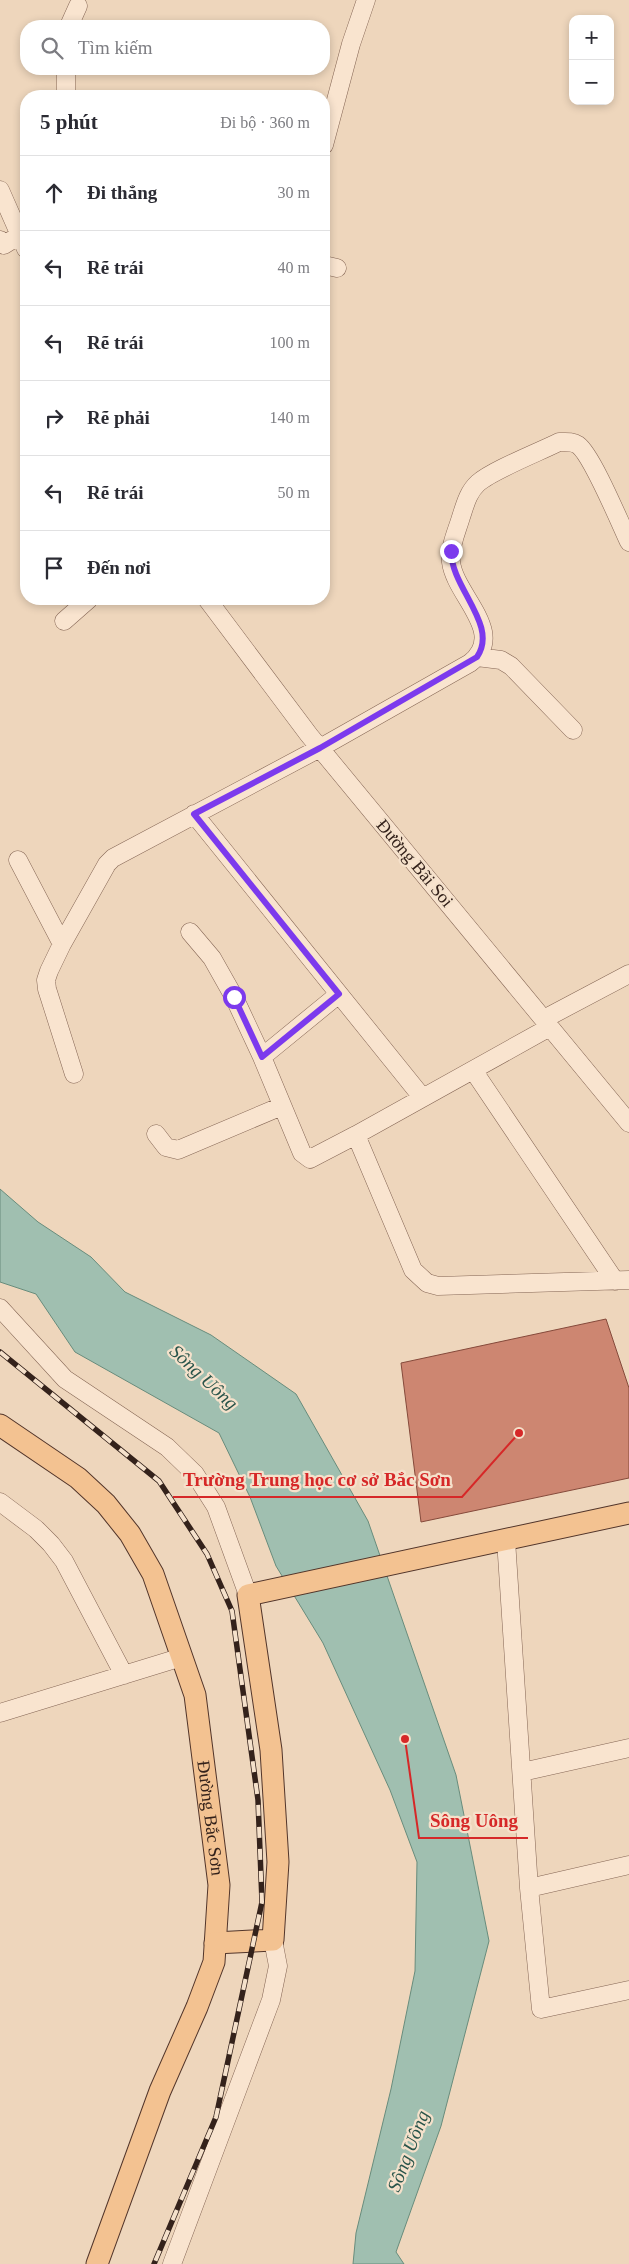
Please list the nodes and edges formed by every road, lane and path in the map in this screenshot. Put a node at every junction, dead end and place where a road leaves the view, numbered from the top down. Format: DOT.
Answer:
graph roads {
  1 [pos="366,0"];
  2 [pos="78,6"];
  3 [pos="72,20"];
  4 [pos="66,75"];
  5 [pos="66,90"];
  6 [pos="330,121"];
  7 [pos="0,190"];
  8 [pos="20,230"];
  9 [pos="20,239"];
  10 [pos="0,240"];
  11 [pos="629,542"];
  12 [pos="82,605"];
  13 [pos="212,605"];
  14 [pos="64,622"];
  15 [pos="477,657"];
  16 [pos="573,730"];
  17 [pos="320,748"];
  18 [pos="194,814"];
  19 [pos="18,860"];
  20 [pos="190,932"];
  21 [pos="62,944"];
  22 [pos="629,974"];
  23 [pos="339,994"];
  24 [pos="547,1023"];
  25 [pos="262,1057"];
  26 [pos="473,1070"];
  27 [pos="74,1074"];
  28 [pos="422,1097"];
  29 [pos="282,1106"];
  30 [pos="629,1123"];
  31 [pos="156,1134"];
  32 [pos="356,1135"];
  33 [pos="622,1280"];
  34 [pos="0,1308"];
  35 [pos="0,1425"];
  36 [pos="0,1502"];
  37 [pos="629,1513"];
  38 [pos="506,1540"];
  39 [pos="254,1593"];
  40 [pos="182,1657"];
  41 [pos="124,1675"];
  42 [pos="0,1714"];
  43 [pos="629,1748"];
  44 [pos="522,1772"];
  45 [pos="629,1865"];
  46 [pos="529,1888"];
  47 [pos="273,1940"];
  48 [pos="215,1943"];
  49 [pos="629,1990"];
  50 [pos="97,2264"];
  51 [pos="172,2264"];
  1 -- 6 [label="street"];
  2 -- 3 [label="street"];
  4 -- 5 [label="street"];
  7 -- 8 [label="street"];
  9 -- 10 [label="street"];
  11 -- 15 [label="street"];
  12 -- 14 [label="street"];
  13 -- 17 [label="street, Đường Bãi Soi"];
  15 -- 16 [label="street"];
  15 -- 17 [label="street"];
  17 -- 18 [label="street"];
  17 -- 24 [label="street, Đường Bãi Soi"];
  18 -- 21 [label="street"];
  18 -- 23 [label="street"];
  19 -- 21 [label="street"];
  20 -- 25 [label="street"];
  21 -- 27 [label="street"];
  22 -- 24 [label="street"];
  23 -- 25 [label="street"];
  23 -- 28 [label="street"];
  24 -- 26 [label="street"];
  24 -- 30 [label="street, Đường Bãi Soi"];
  25 -- 29 [label="street"];
  26 -- 28 [label="street"];
  26 -- 33 [label="street"];
  28 -- 32 [label="street"];
  29 -- 31 [label="street"];
  29 -- 32 [label="street"];
  32 -- 33 [label="street"];
  34 -- 39 [label="street"];
  35 -- 40 [label="main road, Đường Bắc Sơn"];
  36 -- 41 [label="street"];
  37 -- 38 [label="main road"];
  38 -- 39 [label="main road"];
  38 -- 44 [label="street"];
  39 -- 47 [label="main road"];
  40 -- 41 [label="street"];
  40 -- 48 [label="main road, Đường Bắc Sơn"];
  41 -- 42 [label="street"];
  43 -- 44 [label="street"];
  44 -- 46 [label="street"];
  45 -- 46 [label="street"];
  46 -- 49 [label="street"];
  47 -- 48 [label="main road"];
  47 -- 51 [label="street"];
  48 -- 50 [label="main road, Đường Bắc Sơn"];
}
